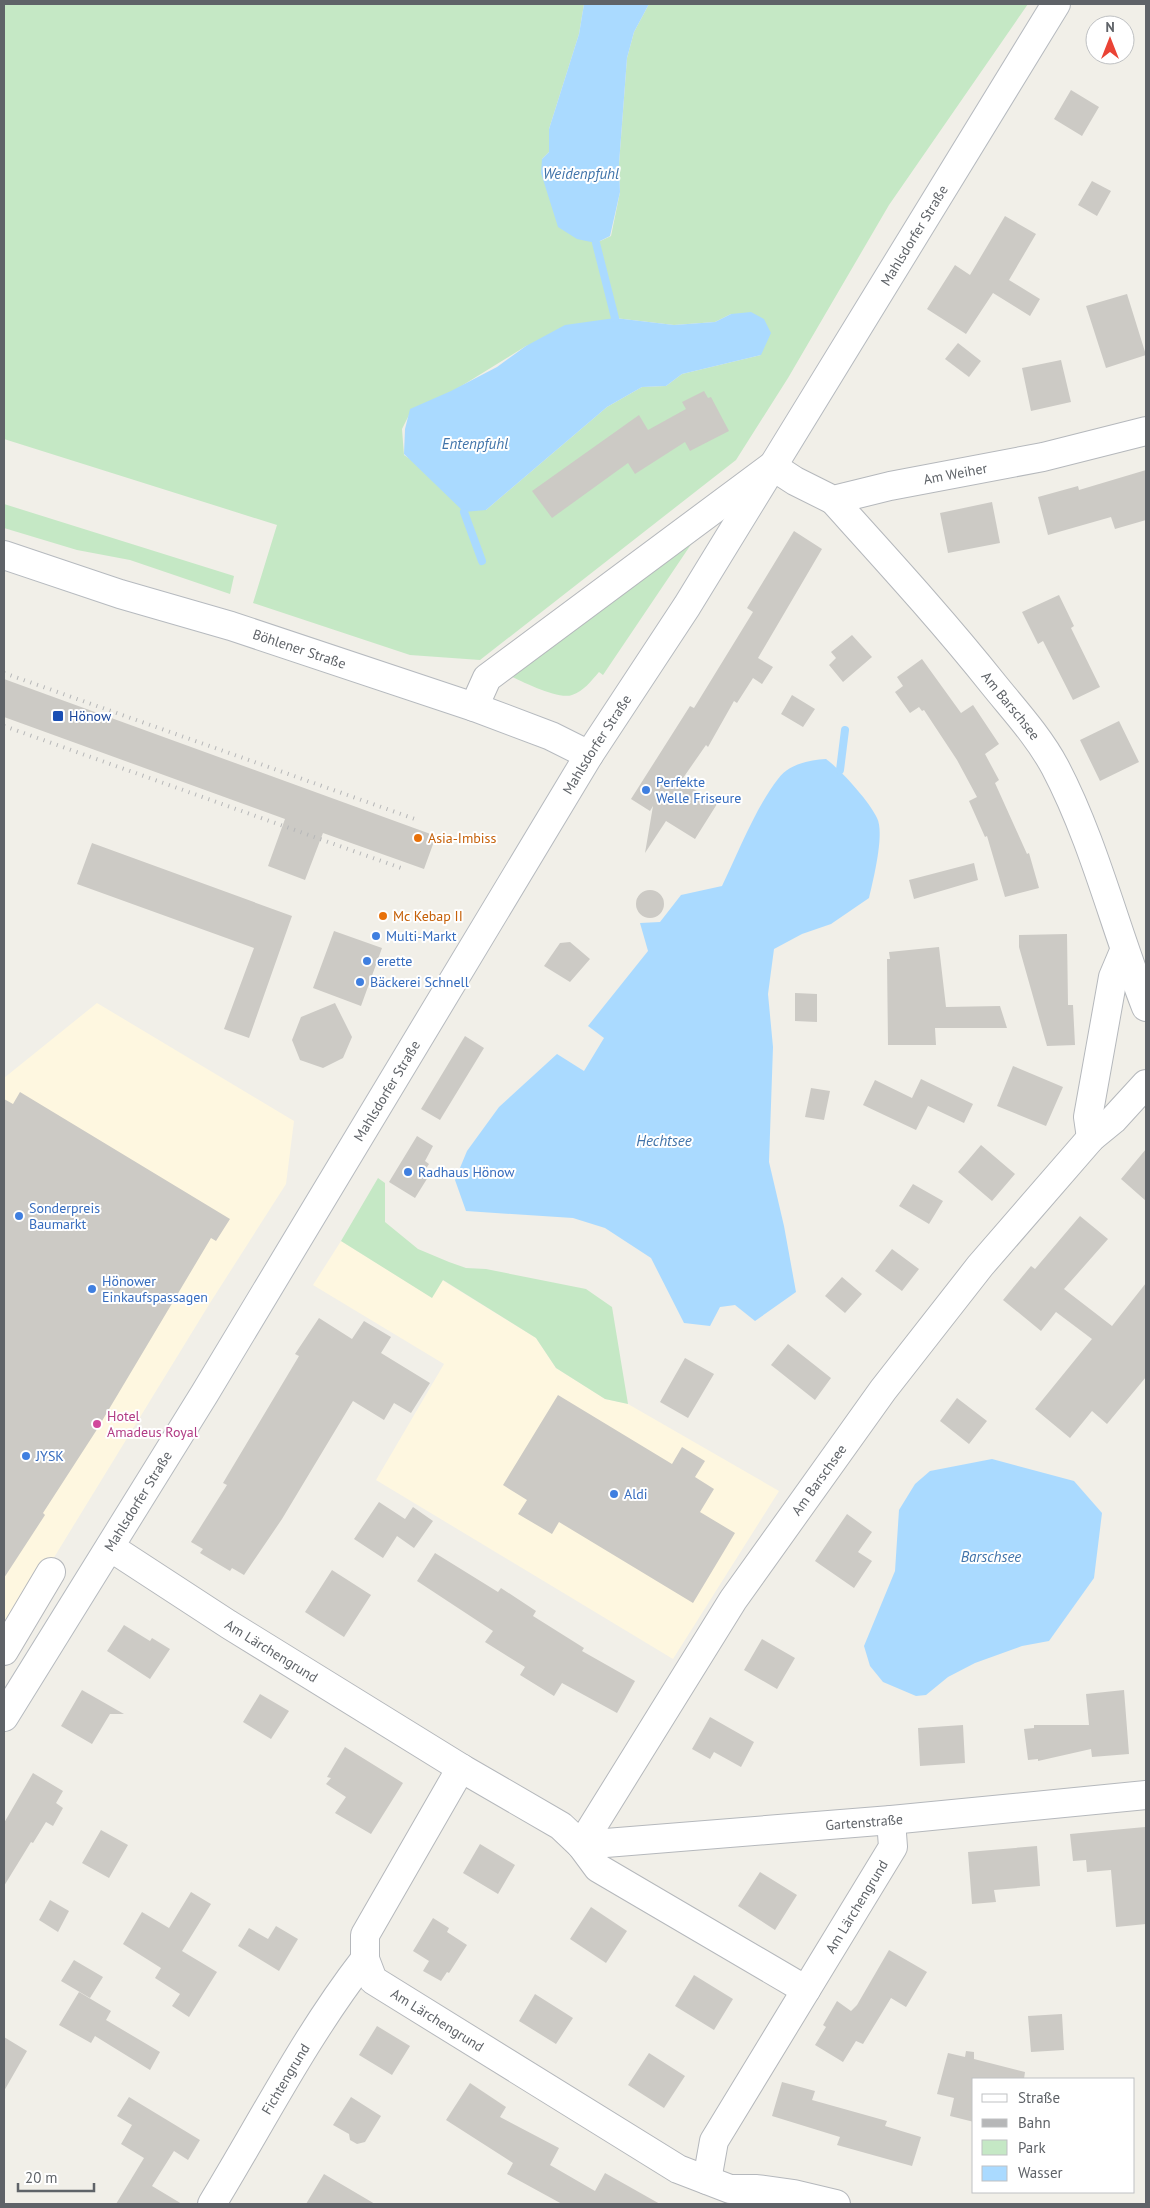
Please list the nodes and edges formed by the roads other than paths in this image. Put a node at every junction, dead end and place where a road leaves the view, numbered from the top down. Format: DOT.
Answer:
graph roads {
  1 [pos="1056,4"];
  2 [pos="1146,432"];
  3 [pos="772,466"];
  4 [pos="833,500"];
  5 [pos="4,555"];
  6 [pos="474,707"];
  7 [pos="590,755"];
  8 [pos="1124,951"];
  9 [pos="1146,1007"];
  10 [pos="1146,1084"];
  11 [pos="1091,1138"];
  12 [pos="110,1547"];
  13 [pos="51,1572"];
  14 [pos="4,1652"];
  15 [pos="33,1670"];
  16 [pos="4,1717"];
  17 [pos="461,1768"];
  18 [pos="1146,1795"];
  19 [pos="891,1820"];
  20 [pos="581,1845"];
  21 [pos="365,1959"];
  22 [pos="806,1990"];
  23 [pos="723,2191"];
  24 [pos="212,2204"];
  25 [pos="836,2204"];
  1 -- 3 [label="street, Mahlsdorfer Straße"];
  2 -- 4 [label="street, Am Weiher"];
  3 -- 4 [label="street"];
  3 -- 6 [label="street, Mahlsdorfer Straße"];
  3 -- 7 [label="street, Mahlsdorfer Straße"];
  4 -- 8 [label="street, Am Barschsee"];
  5 -- 6 [label="street, Böhlener Straße"];
  6 -- 7 [label="street, Böhlener Straße"];
  7 -- 12 [label="street, Mahlsdorfer Straße"];
  8 -- 9 [label="street, Am Barschsee"];
  8 -- 11 [label="street"];
  10 -- 11 [label="street, Am Barschsee"];
  11 -- 20 [label="street, Am Barschsee"];
  12 -- 15 [label="street, Mahlsdorfer Straße"];
  12 -- 17 [label="street, Am Lärchengrund"];
  13 -- 14 [label="street"];
  14 -- 15 [label="street"];
  15 -- 16 [label="street, Mahlsdorfer Straße"];
  17 -- 20 [label="street, Am Lärchengrund"];
  17 -- 21 [label="street, Am Lärchengrund"];
  18 -- 19 [label="street, Gartenstraße"];
  19 -- 20 [label="street, Gartenstraße"];
  19 -- 22 [label="street, Am Lärchengrund"];
  20 -- 22 [label="street, Am Lärchengrund"];
  21 -- 23 [label="street, Am Lärchengrund"];
  21 -- 24 [label="street, Fichtengrund"];
  22 -- 23 [label="street, Am Lärchengrund"];
  23 -- 25 [label="street, Am Lärchengrund"];
}
